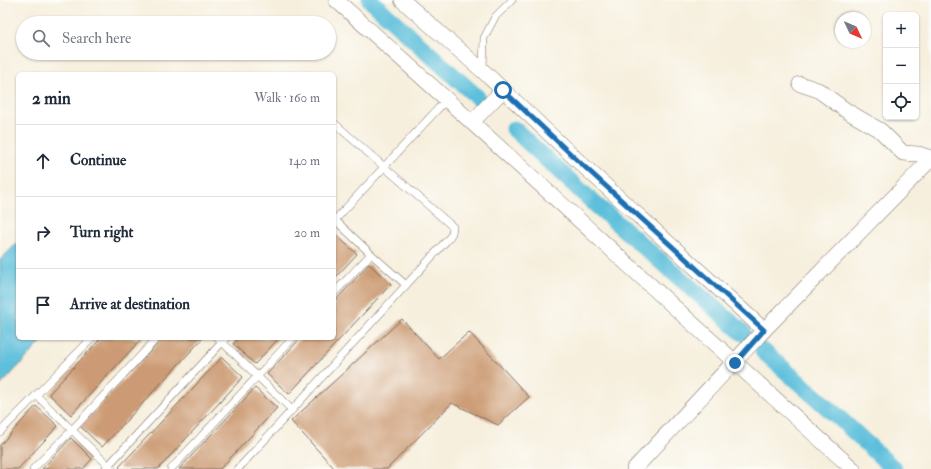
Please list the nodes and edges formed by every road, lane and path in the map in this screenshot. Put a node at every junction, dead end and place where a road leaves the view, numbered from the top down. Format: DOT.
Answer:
graph roads {
  1 [pos="336,0"];
  2 [pos="402,0"];
  3 [pos="512,0"];
  4 [pos="483,71"];
  5 [pos="800,84"];
  6 [pos="503,90"];
  7 [pos="447,98"];
  8 [pos="472,122"];
  9 [pos="336,125"];
  10 [pos="931,159"];
  11 [pos="384,166"];
  12 [pos="336,218"];
  13 [pos="336,222"];
  14 [pos="371,254"];
  15 [pos="406,285"];
  16 [pos="336,291"];
  17 [pos="764,330"];
  18 [pos="90,340"];
  19 [pos="155,340"];
  20 [pos="221,340"];
  21 [pos="223,340"];
  22 [pos="291,340"];
  23 [pos="735,363"];
  24 [pos="257,376"];
  25 [pos="36,396"];
  26 [pos="292,410"];
  27 [pos="72,430"];
  28 [pos="0,432"];
  29 [pos="109,468"];
  30 [pos="33,469"];
  31 [pos="171,469"];
  32 [pos="238,469"];
  33 [pos="634,469"];
  34 [pos="853,469"];
  1 -- 7 [label="street"];
  2 -- 4 [label="street"];
  3 -- 4 [label="lane"];
  4 -- 6 [label="street"];
  5 -- 10 [label="street"];
  6 -- 8 [label="street"];
  6 -- 17 [label="street"];
  7 -- 8 [label="street"];
  7 -- 11 [label="lane"];
  8 -- 23 [label="street"];
  9 -- 11 [label="lane"];
  10 -- 17 [label="street"];
  11 -- 12 [label="lane"];
  11 -- 15 [label="lane"];
  13 -- 14 [label="lane"];
  14 -- 15 [label="lane"];
  14 -- 16 [label="lane"];
  15 -- 26 [label="lane"];
  17 -- 23 [label="street"];
  18 -- 25 [label="lane"];
  19 -- 27 [label="lane"];
  20 -- 29 [label="lane"];
  21 -- 24 [label="lane"];
  22 -- 24 [label="lane"];
  23 -- 33 [label="street"];
  23 -- 34 [label="street"];
  24 -- 26 [label="lane"];
  24 -- 31 [label="lane"];
  25 -- 27 [label="lane"];
  25 -- 28 [label="lane"];
  26 -- 32 [label="lane"];
  27 -- 29 [label="lane"];
  27 -- 30 [label="lane"];
}
